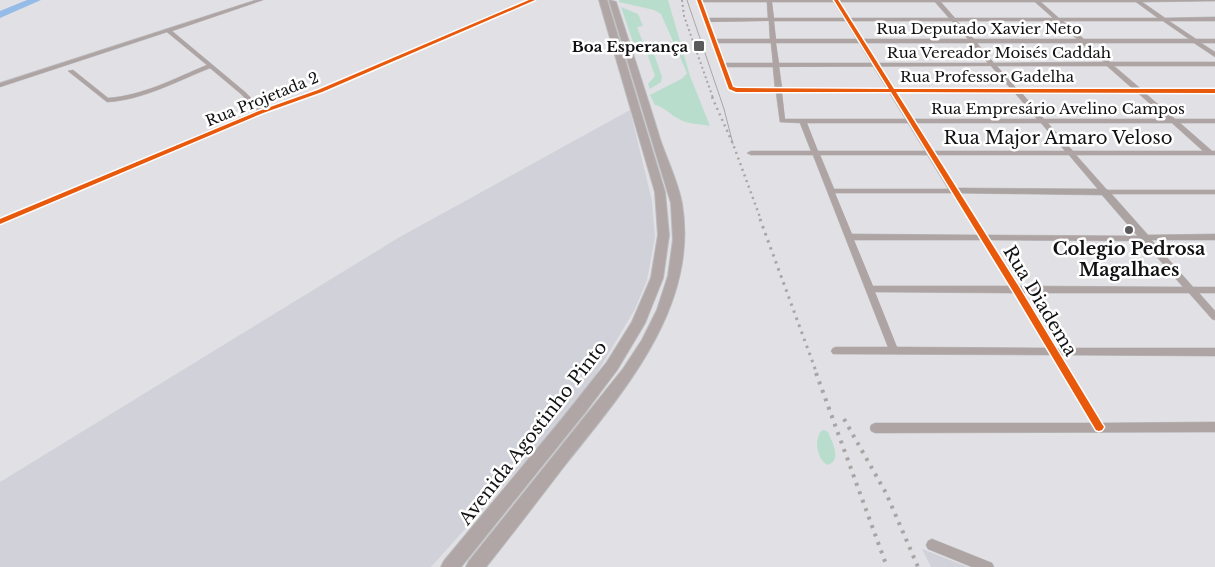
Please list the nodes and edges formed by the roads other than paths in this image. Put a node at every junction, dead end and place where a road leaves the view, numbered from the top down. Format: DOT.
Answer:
graph roads {
  1 [pos="261,0"];
  2 [pos="533,0"];
  3 [pos="603,0"];
  4 [pos="612,0"];
  5 [pos="769,0"];
  6 [pos="837,0"];
  7 [pos="937,0"];
  8 [pos="1036,0"];
  9 [pos="1137,0"];
  10 [pos="1215,0"];
  11 [pos="699,1"];
  12 [pos="706,20"];
  13 [pos="769,20"];
  14 [pos="849,20"];
  15 [pos="954,20"];
  16 [pos="1058,20"];
  17 [pos="1164,20"];
  18 [pos="1215,20"];
  19 [pos="168,30"];
  20 [pos="714,41"];
  21 [pos="772,41"];
  22 [pos="862,41"];
  23 [pos="972,41"];
  24 [pos="1082,41"];
  25 [pos="1194,41"];
  26 [pos="1215,41"];
  27 [pos="1215,55"];
  28 [pos="877,64"];
  29 [pos="993,64"];
  30 [pos="1109,64"];
  31 [pos="1215,64"];
  32 [pos="722,65"];
  33 [pos="775,65"];
  34 [pos="210,66"];
  35 [pos="71,71"];
  36 [pos="0,86"];
  37 [pos="731,88"];
  38 [pos="893,90"];
  39 [pos="1016,90"];
  40 [pos="1139,90"];
  41 [pos="1215,90"];
  42 [pos="778,91"];
  43 [pos="261,112"];
  44 [pos="803,121"];
  45 [pos="912,121"];
  46 [pos="1043,121"];
  47 [pos="1174,121"];
  48 [pos="1215,121"];
  49 [pos="751,153"];
  50 [pos="816,153"];
  51 [pos="931,153"];
  52 [pos="1071,153"];
  53 [pos="1214,154"];
  54 [pos="831,191"];
  55 [pos="954,192"];
  56 [pos="1105,192"];
  57 [pos="1215,192"];
  58 [pos="0,222"];
  59 [pos="850,237"];
  60 [pos="983,237"];
  61 [pos="1215,237"];
  62 [pos="1144,238"];
  63 [pos="870,289"];
  64 [pos="1016,289"];
  65 [pos="1190,290"];
  66 [pos="1215,290"];
  67 [pos="1215,317"];
  68 [pos="836,351"];
  69 [pos="894,351"];
  70 [pos="1054,351"];
  71 [pos="1215,352"];
  72 [pos="1099,427"];
  73 [pos="1215,427"];
  74 [pos="874,428"];
  75 [pos="932,545"];
  76 [pos="450,567"];
  77 [pos="476,567"];
  78 [pos="988,567"];
  1 -- 19 [label="street"];
  2 -- 43 [label="street, Rua Projetada 2"];
  3 -- 76 [label="main road, Avenida Agostinho Pinto"];
  4 -- 77 [label="main road"];
  5 -- 6 [label="street"];
  5 -- 11 [label="street"];
  5 -- 13 [label="street"];
  6 -- 7 [label="street"];
  6 -- 14 [label="street"];
  7 -- 8 [label="street"];
  7 -- 15 [label="street"];
  8 -- 9 [label="street"];
  8 -- 16 [label="street"];
  9 -- 10 [label="street"];
  9 -- 17 [label="street"];
  11 -- 12 [label="street"];
  12 -- 13 [label="street"];
  12 -- 20 [label="street"];
  13 -- 14 [label="street"];
  13 -- 21 [label="street"];
  14 -- 15 [label="street"];
  14 -- 22 [label="street"];
  15 -- 16 [label="street"];
  15 -- 23 [label="street"];
  16 -- 17 [label="street"];
  16 -- 24 [label="street"];
  17 -- 18 [label="street"];
  17 -- 25 [label="street"];
  19 -- 34 [label="street"];
  19 -- 36 [label="street"];
  20 -- 21 [label="street, Rua Deputado Xavier Neto"];
  20 -- 32 [label="street"];
  21 -- 22 [label="street, Rua Deputado Xavier Neto"];
  21 -- 33 [label="street"];
  22 -- 23 [label="street, Rua Deputado Xavier Neto"];
  22 -- 28 [label="street"];
  23 -- 24 [label="street, Rua Deputado Xavier Neto"];
  23 -- 29 [label="street"];
  24 -- 25 [label="street, Rua Deputado Xavier Neto"];
  24 -- 30 [label="street"];
  25 -- 26 [label="street, Rua Deputado Xavier Neto"];
  25 -- 27 [label="street"];
  28 -- 29 [label="street, Rua Vereador Moisés Caddah"];
  28 -- 33 [label="street, Rua Vereador Moisés Caddah"];
  28 -- 38 [label="street"];
  29 -- 30 [label="street, Rua Vereador Moisés Caddah"];
  29 -- 39 [label="street"];
  30 -- 31 [label="street, Rua Vereador Moisés Caddah"];
  30 -- 40 [label="street"];
  32 -- 33 [label="street, Rua Vereador Moisés Caddah"];
  32 -- 37 [label="street"];
  33 -- 42 [label="street"];
  34 -- 35 [label="street"];
  34 -- 43 [label="street"];
  37 -- 42 [label="street, Rua Professor Gadelha"];
  38 -- 39 [label="street, Rua Professor Gadelha"];
  38 -- 42 [label="street, Rua Professor Gadelha"];
  38 -- 45 [label="street"];
  39 -- 40 [label="street, Rua Professor Gadelha"];
  39 -- 46 [label="street"];
  40 -- 41 [label="street, Rua Professor Gadelha"];
  40 -- 47 [label="street"];
  42 -- 44 [label="street, Rua Empresário Avelino Campos"];
  43 -- 58 [label="street, Rua Projetada 2"];
  44 -- 45 [label="street, Rua Empresário Avelino Campos"];
  44 -- 50 [label="street"];
  45 -- 46 [label="street, Rua Empresário Avelino Campos"];
  45 -- 51 [label="street"];
  46 -- 47 [label="street, Rua Empresário Avelino Campos"];
  46 -- 52 [label="street"];
  47 -- 48 [label="street, Rua Empresário Avelino Campos"];
  47 -- 53 [label="street"];
  49 -- 50 [label="street, Rua Major Amaro Veloso"];
  50 -- 51 [label="street, Rua Major Amaro Veloso"];
  50 -- 54 [label="street"];
  51 -- 52 [label="street, Rua Major Amaro Veloso"];
  51 -- 55 [label="street"];
  52 -- 53 [label="street, Rua Major Amaro Veloso"];
  52 -- 56 [label="street"];
  54 -- 55 [label="street"];
  54 -- 59 [label="street"];
  55 -- 56 [label="street"];
  55 -- 60 [label="street, Rua Diadema"];
  56 -- 57 [label="street"];
  56 -- 62 [label="street"];
  59 -- 60 [label="street"];
  59 -- 63 [label="street"];
  60 -- 62 [label="street"];
  60 -- 64 [label="street, Rua Diadema"];
  61 -- 62 [label="street"];
  62 -- 65 [label="street"];
  63 -- 64 [label="street"];
  63 -- 69 [label="street"];
  64 -- 65 [label="street"];
  64 -- 70 [label="street, Rua Diadema"];
  65 -- 66 [label="street"];
  65 -- 67 [label="street"];
  68 -- 69 [label="street"];
  69 -- 70 [label="street"];
  70 -- 71 [label="street"];
  70 -- 72 [label="street, Rua Diadema"];
  72 -- 73 [label="street"];
  72 -- 74 [label="street"];
  75 -- 78 [label="street"];
}
